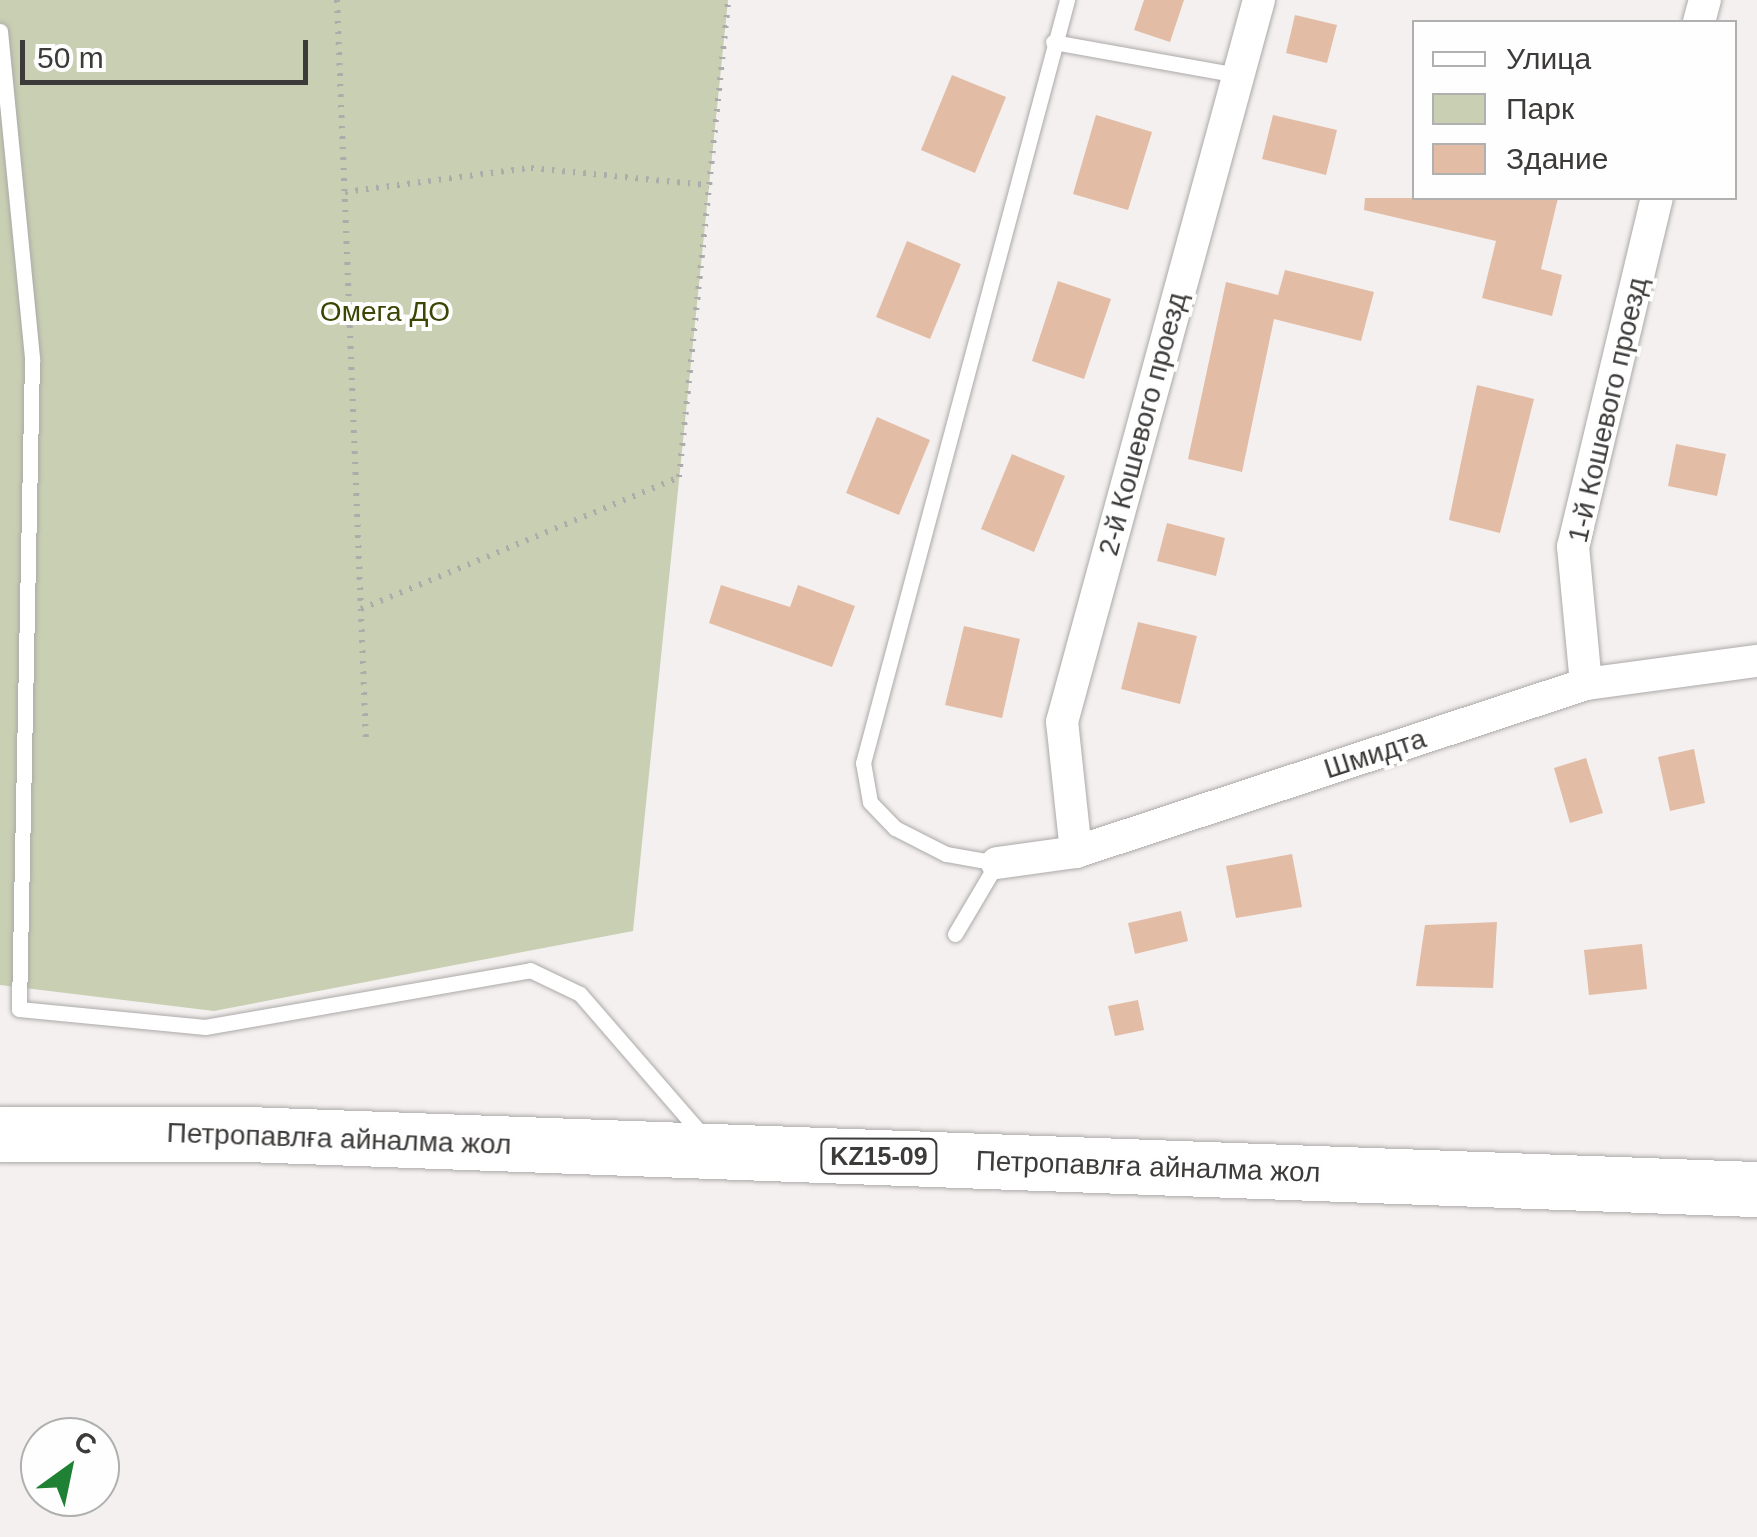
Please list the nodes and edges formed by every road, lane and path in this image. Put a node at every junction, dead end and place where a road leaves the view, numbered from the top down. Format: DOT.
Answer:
graph roads {
  1 [pos="338,0"];
  2 [pos="728,0"];
  3 [pos="1067,0"];
  4 [pos="1258,0"];
  5 [pos="0,30"];
  6 [pos="1053,42"];
  7 [pos="1238,75"];
  8 [pos="709,185"];
  9 [pos="344,192"];
  10 [pos="1657,200"];
  11 [pos="360,609"];
  12 [pos="1757,661"];
  13 [pos="1586,684"];
  14 [pos="366,743"];
  15 [pos="1076,852"];
  16 [pos="997,863"];
  17 [pos="956,934"];
  18 [pos="0,1134"];
  19 [pos="715,1150"];
  20 [pos="1757,1190"];
  1 -- 9 [label="path"];
  2 -- 8 [label="path"];
  3 -- 6 [label="lane"];
  4 -- 7 [label="street, 2-й Кошевого проезд"];
  5 -- 19 [label="lane"];
  6 -- 7 [label="lane"];
  6 -- 16 [label="lane"];
  7 -- 15 [label="street, 2-й Кошевого проезд"];
  8 -- 9 [label="path"];
  8 -- 11 [label="path"];
  9 -- 11 [label="path"];
  10 -- 13 [label="street, 1-й Кошевого проезд"];
  11 -- 14 [label="path"];
  12 -- 13 [label="street, Шмидта"];
  13 -- 15 [label="street, Шмидта"];
  15 -- 16 [label="street, Шмидта"];
  16 -- 17 [label="lane"];
  18 -- 19 [label="highway, Петропавлға айналма жол / KZ15-09"];
  19 -- 20 [label="highway, Петропавлға айналма жол / KZ15-09"];
}
